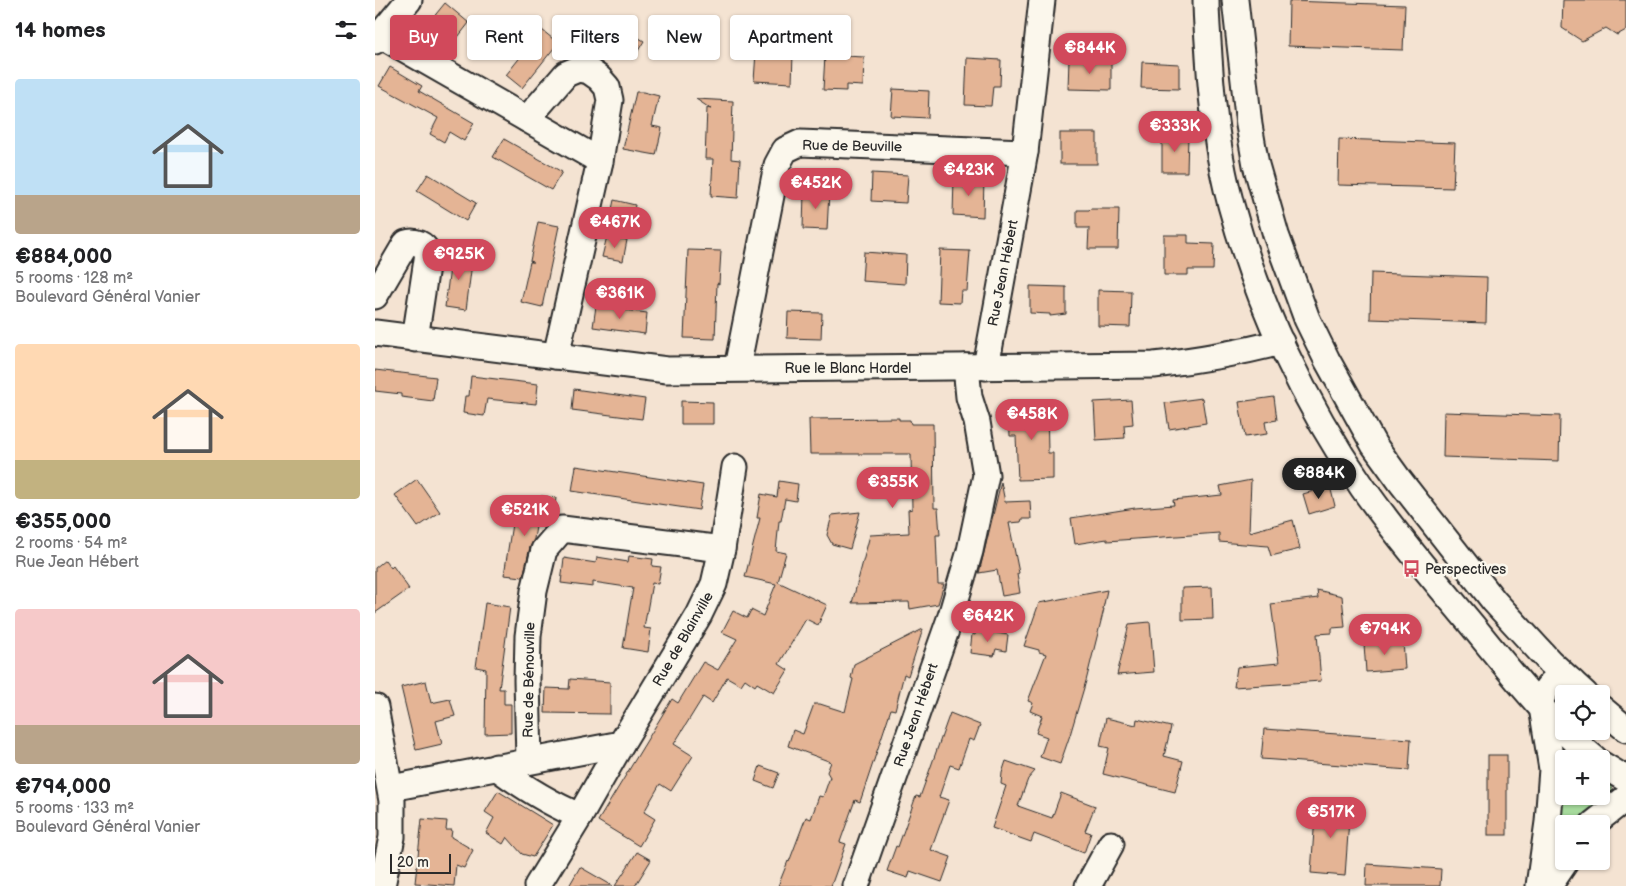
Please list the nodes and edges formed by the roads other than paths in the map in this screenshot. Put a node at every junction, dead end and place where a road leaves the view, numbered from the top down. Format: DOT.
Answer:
graph roads {
  1 [pos="409,0"];
  2 [pos="1043,0"];
  3 [pos="1206,0"];
  4 [pos="1235,0"];
  5 [pos="377,38"];
  6 [pos="527,119"];
  7 [pos="1025,152"];
  8 [pos="599,160"];
  9 [pos="375,296"];
  10 [pos="375,334"];
  11 [pos="415,339"];
  12 [pos="1281,342"];
  13 [pos="556,356"];
  14 [pos="976,367"];
  15 [pos="737,368"];
  16 [pos="735,467"];
  17 [pos="722,549"];
  18 [pos="1573,685"];
  19 [pos="1575,685"];
  20 [pos="1541,706"];
  21 [pos="375,709"];
  22 [pos="1610,716"];
  23 [pos="1626,729"];
  24 [pos="621,744"];
  25 [pos="1584,750"];
  26 [pos="529,760"];
  27 [pos="496,767"];
  28 [pos="1610,769"];
  29 [pos="1626,779"];
  30 [pos="391,788"];
  31 [pos="1626,798"];
  32 [pos="1604,815"];
  33 [pos="580,816"];
  34 [pos="1111,844"];
  35 [pos="1560,870"];
  36 [pos="382,886"];
  37 [pos="537,886"];
  38 [pos="856,886"];
  39 [pos="1088,886"];
  40 [pos="1539,886"];
  41 [pos="1549,886"];
  1 -- 5 [label="street"];
  2 -- 7 [label="street, Rue Jean Hébert"];
  3 -- 12 [label="street"];
  4 -- 19 [label="street"];
  5 -- 6 [label="street"];
  6 -- 8 [label="street"];
  6 -- 8 [label="street"];
  7 -- 14 [label="street, Rue Jean Hébert"];
  7 -- 15 [label="street, Rue de Beuville"];
  8 -- 13 [label="street"];
  9 -- 11 [label="street"];
  10 -- 11 [label="street, Rue le Blanc Hardel"];
  11 -- 13 [label="street, Rue le Blanc Hardel"];
  12 -- 14 [label="street, Rue le Blanc Hardel"];
  12 -- 20 [label="street"];
  13 -- 15 [label="street, Rue le Blanc Hardel"];
  14 -- 15 [label="street, Rue le Blanc Hardel"];
  14 -- 38 [label="street, Rue Jean Hébert"];
  16 -- 17 [label="street, Rue de Blainville"];
  17 -- 24 [label="street, Rue de Blainville"];
  17 -- 26 [label="street, Rue de Bénouville"];
  18 -- 20 [label="street"];
  20 -- 25 [label="street"];
  20 -- 40 [label="street"];
  21 -- 30 [label="street"];
  22 -- 23 [label="street"];
  24 -- 26 [label="street"];
  24 -- 33 [label="street, Rue de Blainville"];
  26 -- 27 [label="street"];
  27 -- 30 [label="street"];
  27 -- 33 [label="street"];
  28 -- 29 [label="street"];
  30 -- 36 [label="street"];
  31 -- 32 [label="street"];
  33 -- 37 [label="street, Rue de Blainville"];
  34 -- 39 [label="street"];
  35 -- 41 [label="street"];
}
